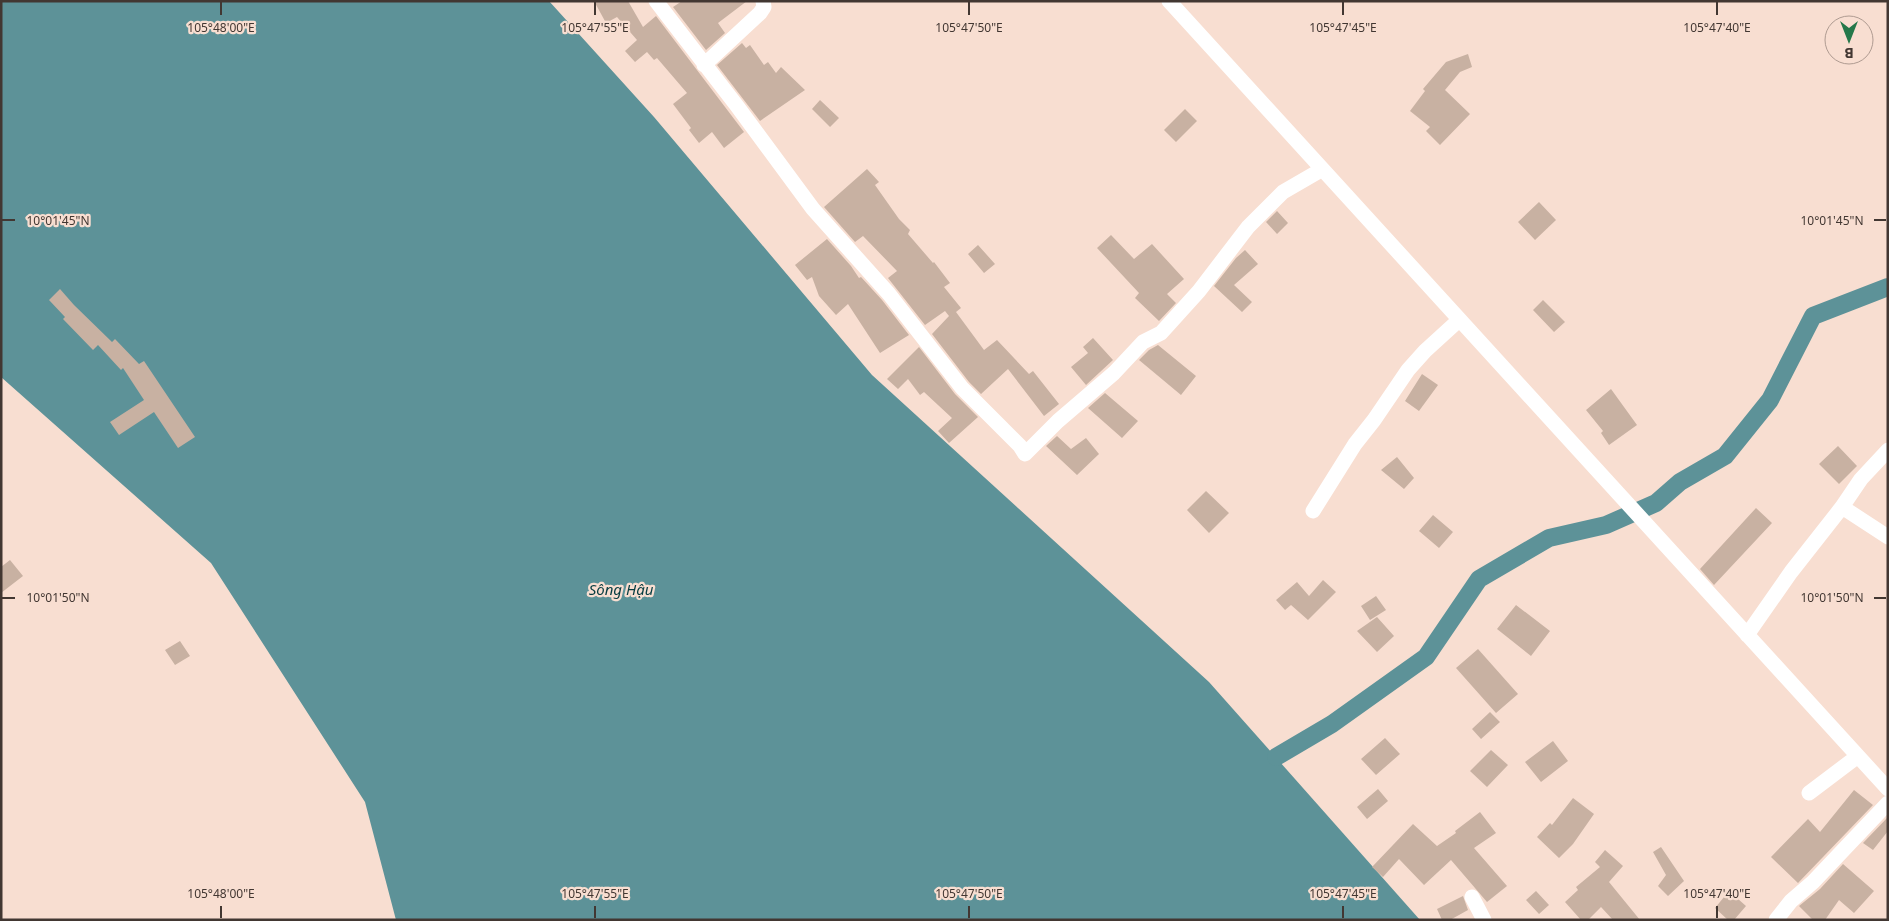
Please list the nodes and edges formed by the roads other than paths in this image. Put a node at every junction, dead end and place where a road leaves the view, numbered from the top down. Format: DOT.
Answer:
graph roads {
  1 [pos="656,1"];
  2 [pos="763,1"];
  3 [pos="1169,1"];
  4 [pos="704,65"];
  5 [pos="1321,170"];
  6 [pos="1459,320"];
  7 [pos="1888,450"];
  8 [pos="1842,507"];
  9 [pos="1313,511"];
  10 [pos="1888,537"];
  11 [pos="1747,636"];
  12 [pos="1858,756"];
  13 [pos="1888,789"];
  14 [pos="1809,792"];
  15 [pos="1888,803"];
  16 [pos="1472,897"];
  17 [pos="1484,920"];
  18 [pos="1776,920"];
  1 -- 4 [label="street"];
  2 -- 4 [label="street"];
  3 -- 5 [label="street"];
  4 -- 5 [label="street"];
  5 -- 6 [label="street"];
  6 -- 9 [label="street"];
  6 -- 11 [label="street"];
  7 -- 8 [label="street"];
  8 -- 10 [label="street"];
  8 -- 11 [label="street"];
  11 -- 12 [label="street"];
  12 -- 13 [label="street"];
  12 -- 14 [label="street"];
  15 -- 18 [label="street"];
  16 -- 17 [label="street"];
}
